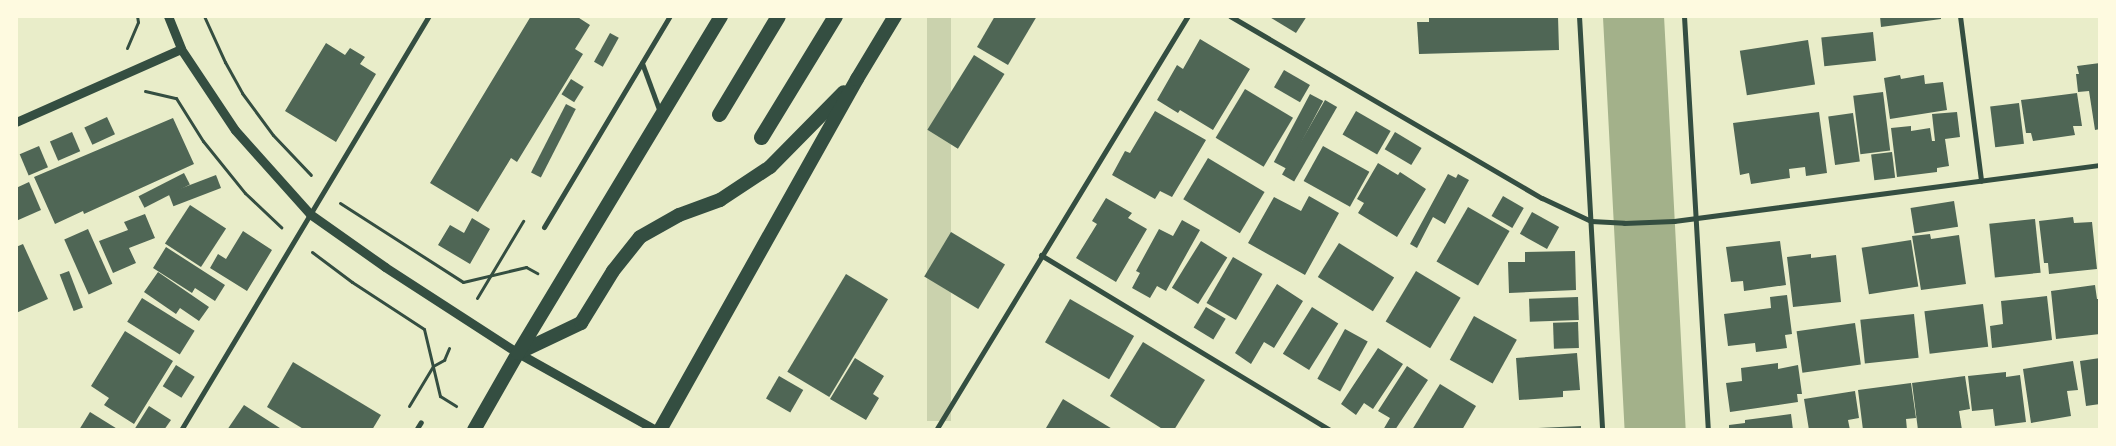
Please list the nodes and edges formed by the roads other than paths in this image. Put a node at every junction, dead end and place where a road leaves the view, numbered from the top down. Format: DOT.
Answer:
graph roads {
  1 [pos="168,16"];
  2 [pos="430,16"];
  3 [pos="670,16"];
  4 [pos="721,16"];
  5 [pos="778,16"];
  6 [pos="835,16"];
  7 [pos="894,16"];
  8 [pos="1188,16"];
  9 [pos="1230,16"];
  10 [pos="1580,16"];
  11 [pos="1684,16"];
  12 [pos="1960,16"];
  13 [pos="182,49"];
  14 [pos="642,63"];
  15 [pos="857,79"];
  16 [pos="661,114"];
  17 [pos="718,114"];
  18 [pos="16,122"];
  19 [pos="761,136"];
  20 [pos="2100,165"];
  21 [pos="1981,181"];
  22 [pos="310,214"];
  23 [pos="1697,216"];
  24 [pos="1591,221"];
  25 [pos="544,227"];
  26 [pos="1041,255"];
  27 [pos="518,353"];
  28 [pos="421,422"];
  29 [pos="181,430"];
  30 [pos="416,430"];
  31 [pos="474,430"];
  32 [pos="656,430"];
  33 [pos="660,430"];
  34 [pos="936,430"];
  35 [pos="1330,430"];
  36 [pos="1602,430"];
  37 [pos="1708,430"];
  1 -- 13 [label="street"];
  2 -- 22 [label="street"];
  3 -- 14 [label="street"];
  4 -- 16 [label="highway"];
  5 -- 17 [label="highway"];
  6 -- 19 [label="highway"];
  7 -- 15 [label="highway"];
  8 -- 26 [label="street"];
  9 -- 24 [label="street"];
  10 -- 24 [label="street"];
  11 -- 23 [label="street"];
  12 -- 21 [label="street"];
  13 -- 18 [label="street"];
  13 -- 22 [label="street"];
  14 -- 16 [label="street"];
  14 -- 25 [label="street"];
  15 -- 27 [label="highway"];
  15 -- 33 [label="highway"];
  16 -- 27 [label="highway"];
  20 -- 21 [label="street"];
  21 -- 23 [label="street"];
  22 -- 27 [label="street"];
  22 -- 29 [label="street"];
  23 -- 24 [label="street"];
  23 -- 37 [label="street"];
  24 -- 36 [label="street"];
  26 -- 34 [label="street"];
  26 -- 35 [label="street"];
  27 -- 31 [label="highway"];
  27 -- 32 [label="street"];
  28 -- 30 [label="street"];
}
